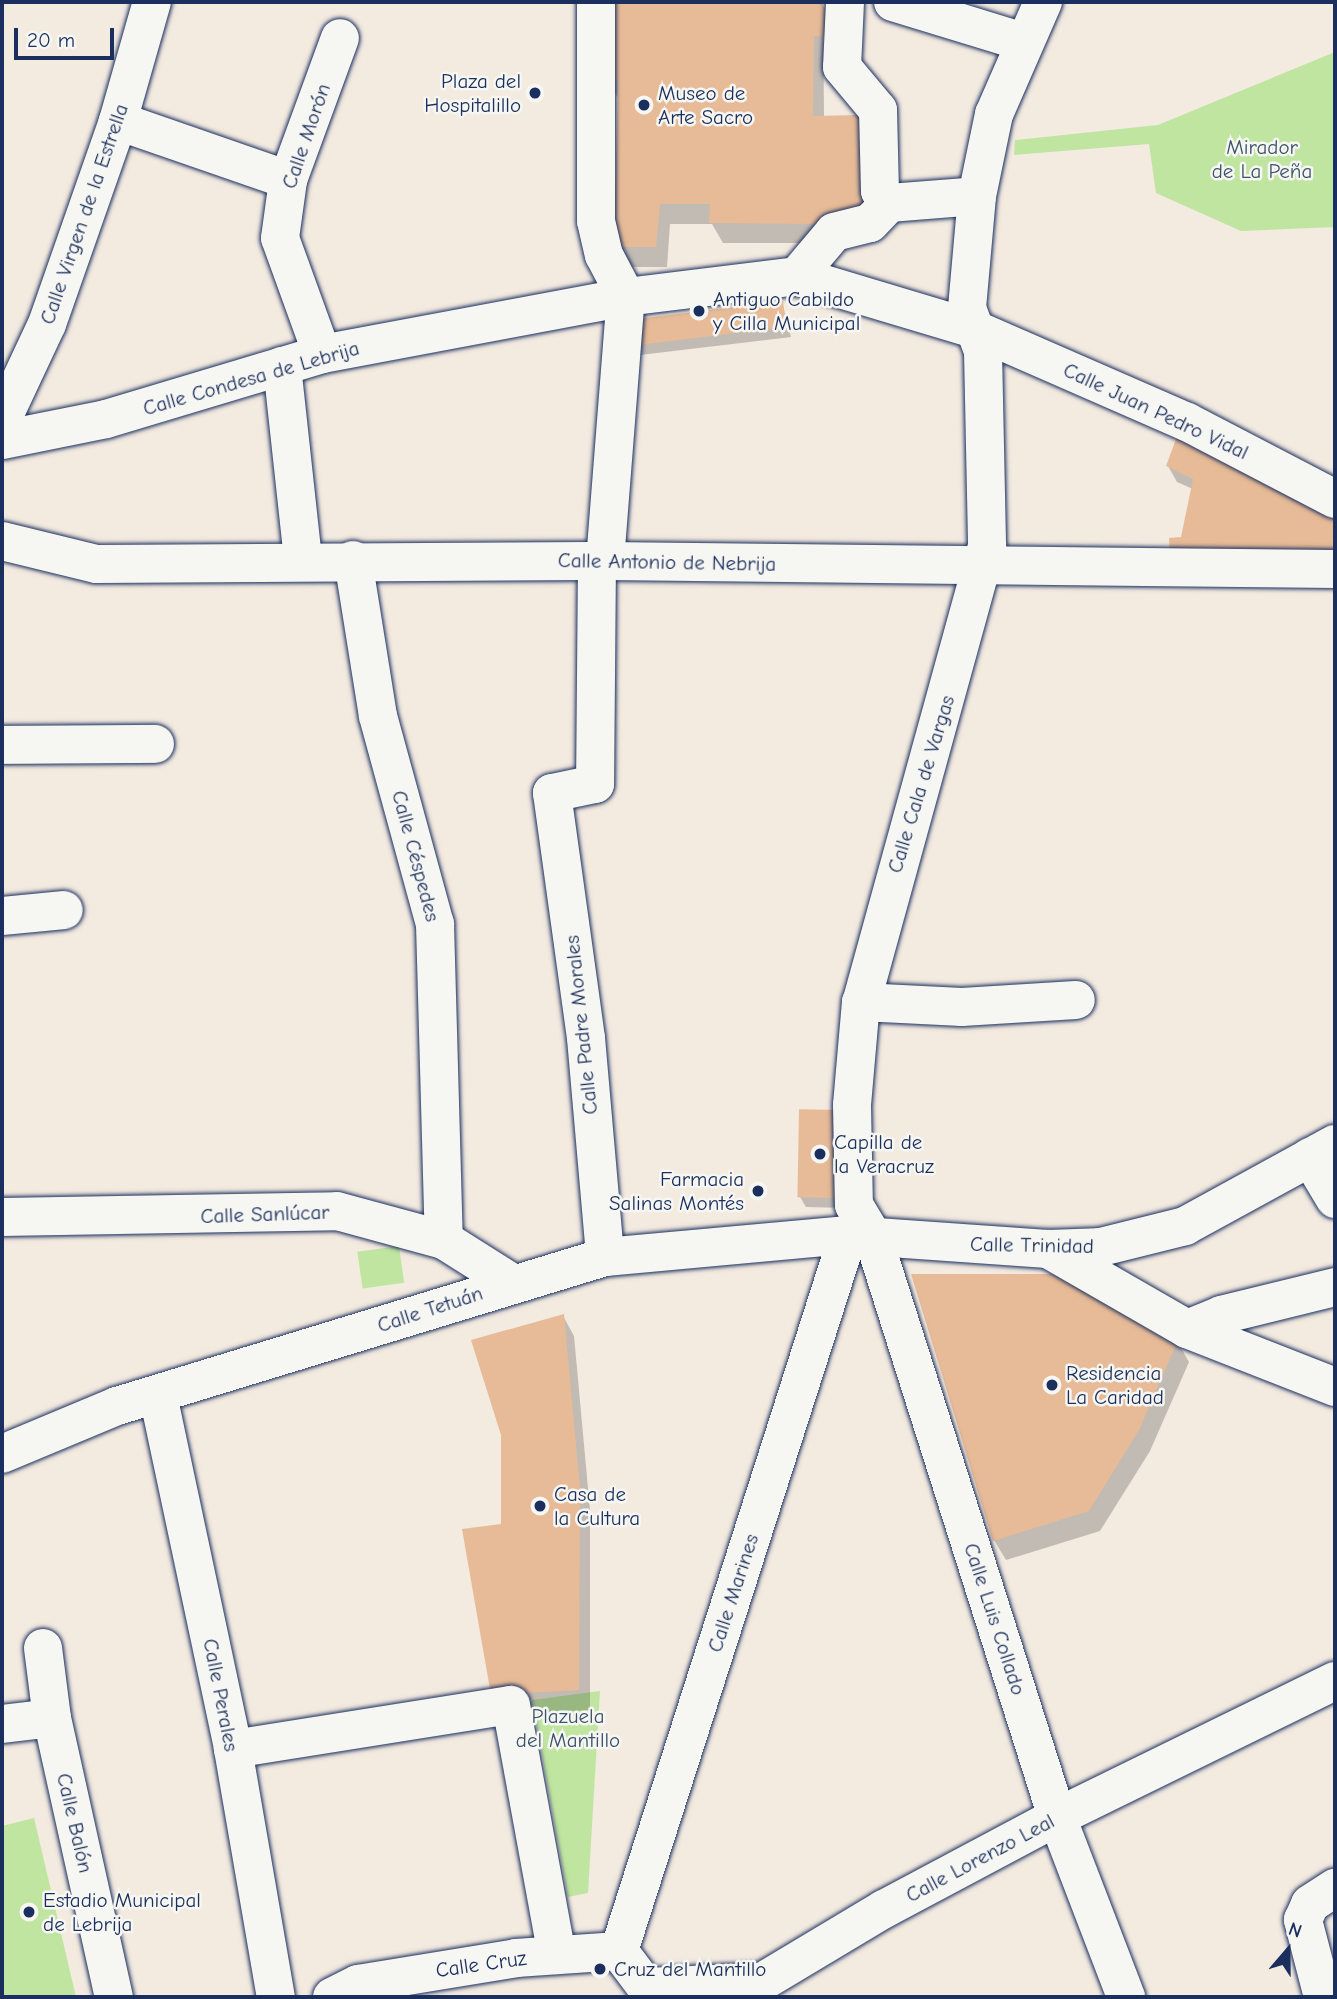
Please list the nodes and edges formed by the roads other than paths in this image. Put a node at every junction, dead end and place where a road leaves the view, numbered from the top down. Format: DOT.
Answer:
graph roads {
  1 [pos="152,2"];
  2 [pos="596,2"];
  3 [pos="845,2"];
  4 [pos="892,2"];
  5 [pos="1043,2"];
  6 [pos="341,38"];
  7 [pos="1024,42"];
  8 [pos="118,121"];
  9 [pos="288,180"];
  10 [pos="977,196"];
  11 [pos="889,203"];
  12 [pos="797,276"];
  13 [pos="626,297"];
  14 [pos="974,329"];
  15 [pos="322,354"];
  16 [pos="282,366"];
  17 [pos="2,420"];
  18 [pos="2,440"];
  19 [pos="1335,499"];
  20 [pos="2,541"];
  21 [pos="303,560"];
  22 [pos="353,560"];
  23 [pos="601,561"];
  24 [pos="984,567"];
  25 [pos="1335,569"];
  26 [pos="155,744"];
  27 [pos="2,745"];
  28 [pos="64,910"];
  29 [pos="2,916"];
  30 [pos="1076,1000"];
  31 [pos="862,1002"];
  32 [pos="1323,1151"];
  33 [pos="1335,1199"];
  34 [pos="2,1217"];
  35 [pos="861,1236"];
  36 [pos="444,1240"];
  37 [pos="1048,1249"];
  38 [pos="606,1256"];
  39 [pos="512,1283"];
  40 [pos="1335,1287"];
  41 [pos="1187,1329"];
  42 [pos="1335,1387"];
  43 [pos="158,1395"];
  44 [pos="2,1454"];
  45 [pos="43,1648"];
  46 [pos="1335,1681"];
  47 [pos="51,1718"];
  48 [pos="2,1724"];
  49 [pos="233,1749"];
  50 [pos="1057,1816"];
  51 [pos="1335,1888"];
  52 [pos="557,1955"];
  53 [pos="623,1971"];
  54 [pos="114,1997"];
  55 [pos="276,1997"];
  56 [pos="332,1997"];
  57 [pos="1126,1997"];
  58 [pos="1323,1997"];
  1 -- 8 [label="street, Calle Virgen de la Estrella"];
  2 -- 13 [label="street"];
  3 -- 11 [label="street"];
  4 -- 7 [label="street"];
  5 -- 7 [label="street, Calle Cala de Vargas"];
  6 -- 9 [label="street, Calle Morón"];
  7 -- 10 [label="street, Calle Cala de Vargas"];
  8 -- 9 [label="street"];
  8 -- 17 [label="street, Calle Virgen de la Estrella"];
  9 -- 15 [label="street, Calle Morón"];
  10 -- 11 [label="street"];
  10 -- 14 [label="street, Calle Cala de Vargas"];
  11 -- 12 [label="street"];
  12 -- 13 [label="street, Calle Condesa de Lebrija"];
  12 -- 14 [label="street, Calle Juan Pedro Vidal"];
  13 -- 15 [label="street, Calle Condesa de Lebrija"];
  13 -- 23 [label="street"];
  14 -- 19 [label="street, Calle Juan Pedro Vidal"];
  14 -- 24 [label="street, Calle Cala de Vargas"];
  15 -- 16 [label="street, Calle Condesa de Lebrija"];
  16 -- 18 [label="street, Calle Condesa de Lebrija"];
  16 -- 21 [label="street"];
  20 -- 21 [label="street, Calle Antonio de Nebrija"];
  21 -- 22 [label="street, Calle Antonio de Nebrija"];
  22 -- 23 [label="street, Calle Antonio de Nebrija"];
  22 -- 36 [label="street, Calle Céspedes"];
  23 -- 24 [label="street, Calle Antonio de Nebrija"];
  23 -- 38 [label="street, Calle Padre Morales"];
  24 -- 25 [label="street, Calle Antonio de Nebrija"];
  24 -- 31 [label="street, Calle Cala de Vargas"];
  26 -- 27 [label="street"];
  28 -- 29 [label="street"];
  30 -- 31 [label="street"];
  31 -- 35 [label="street, Calle Cala de Vargas"];
  32 -- 33 [label="street"];
  32 -- 37 [label="street, Calle Trinidad"];
  34 -- 36 [label="street, Calle Sanlúcar"];
  35 -- 37 [label="street, Calle Trinidad"];
  35 -- 38 [label="street, Calle Tetuán"];
  35 -- 50 [label="street, Calle Luis Collado"];
  35 -- 53 [label="street, Calle Marines"];
  36 -- 39 [label="street, Calle Sanlúcar"];
  37 -- 41 [label="street"];
  38 -- 39 [label="street, Calle Tetuán"];
  39 -- 43 [label="street, Calle Tetuán"];
  40 -- 41 [label="street"];
  41 -- 42 [label="street"];
  43 -- 44 [label="street, Calle Tetuán"];
  43 -- 49 [label="street, Calle Perales"];
  45 -- 47 [label="street, Calle Balón"];
  46 -- 50 [label="street, Calle Lorenzo Leal"];
  47 -- 48 [label="street"];
  47 -- 54 [label="street, Calle Balón"];
  49 -- 52 [label="street"];
  49 -- 55 [label="street, Calle Perales"];
  50 -- 53 [label="street, Calle Lorenzo Leal"];
  50 -- 57 [label="street, Calle Luis Collado"];
  51 -- 58 [label="street"];
  52 -- 53 [label="street, Calle Cruz"];
  52 -- 56 [label="street, Calle Cruz"];
}
